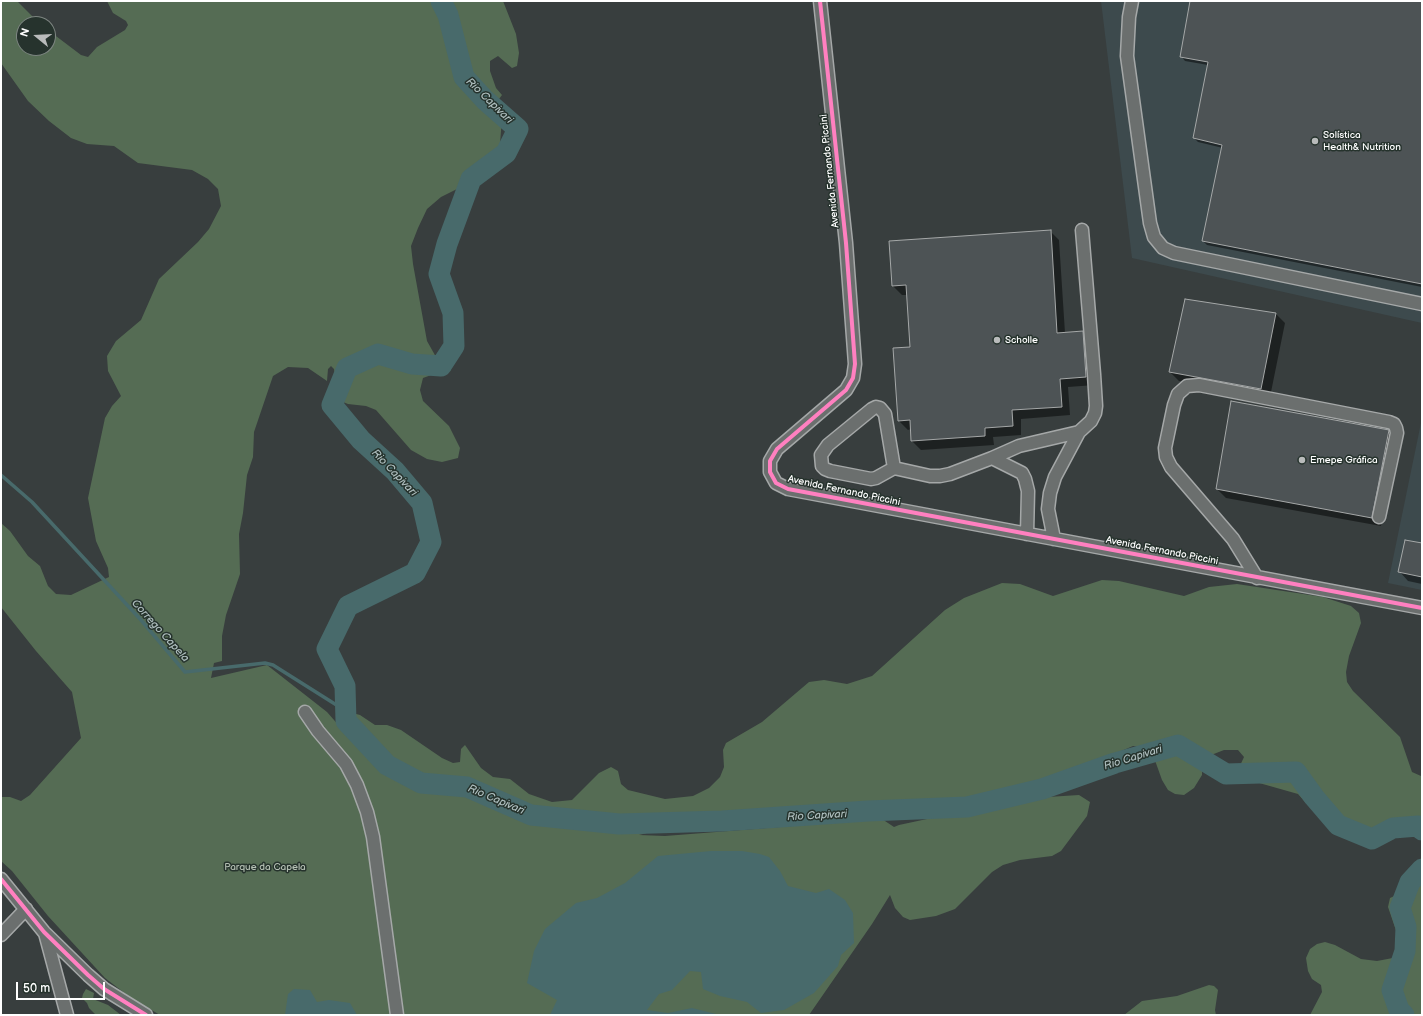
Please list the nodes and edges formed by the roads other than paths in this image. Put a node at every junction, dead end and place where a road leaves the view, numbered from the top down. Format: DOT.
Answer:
graph roads {
  1 [pos="820,1"];
  2 [pos="1132,1"];
  3 [pos="1082,230"];
  4 [pos="1422,304"];
  5 [pos="1079,432"];
  6 [pos="992,458"];
  7 [pos="894,468"];
  8 [pos="1379,517"];
  9 [pos="1027,534"];
  10 [pos="1054,539"];
  11 [pos="1257,578"];
  12 [pos="1422,608"];
  13 [pos="305,712"];
  14 [pos="1,879"];
  15 [pos="26,908"];
  16 [pos="44,932"];
  17 [pos="1,935"];
  18 [pos="67,1015"];
  19 [pos="146,1015"];
  20 [pos="397,1015"];
  1 -- 9 [label="street, Avenida Fernando Piccini"];
  2 -- 4 [label="street"];
  3 -- 5 [label="street"];
  5 -- 6 [label="street"];
  5 -- 10 [label="street"];
  6 -- 7 [label="street"];
  6 -- 9 [label="street"];
  7 -- 7 [label="street"];
  8 -- 11 [label="street"];
  9 -- 10 [label="street, Avenida Fernando Piccini"];
  10 -- 11 [label="street, Avenida Fernando Piccini"];
  11 -- 12 [label="street, Avenida Fernando Piccini"];
  13 -- 20 [label="street"];
  14 -- 15 [label="street"];
  15 -- 16 [label="street"];
  15 -- 17 [label="street"];
  16 -- 18 [label="street"];
  16 -- 19 [label="street"];
}
